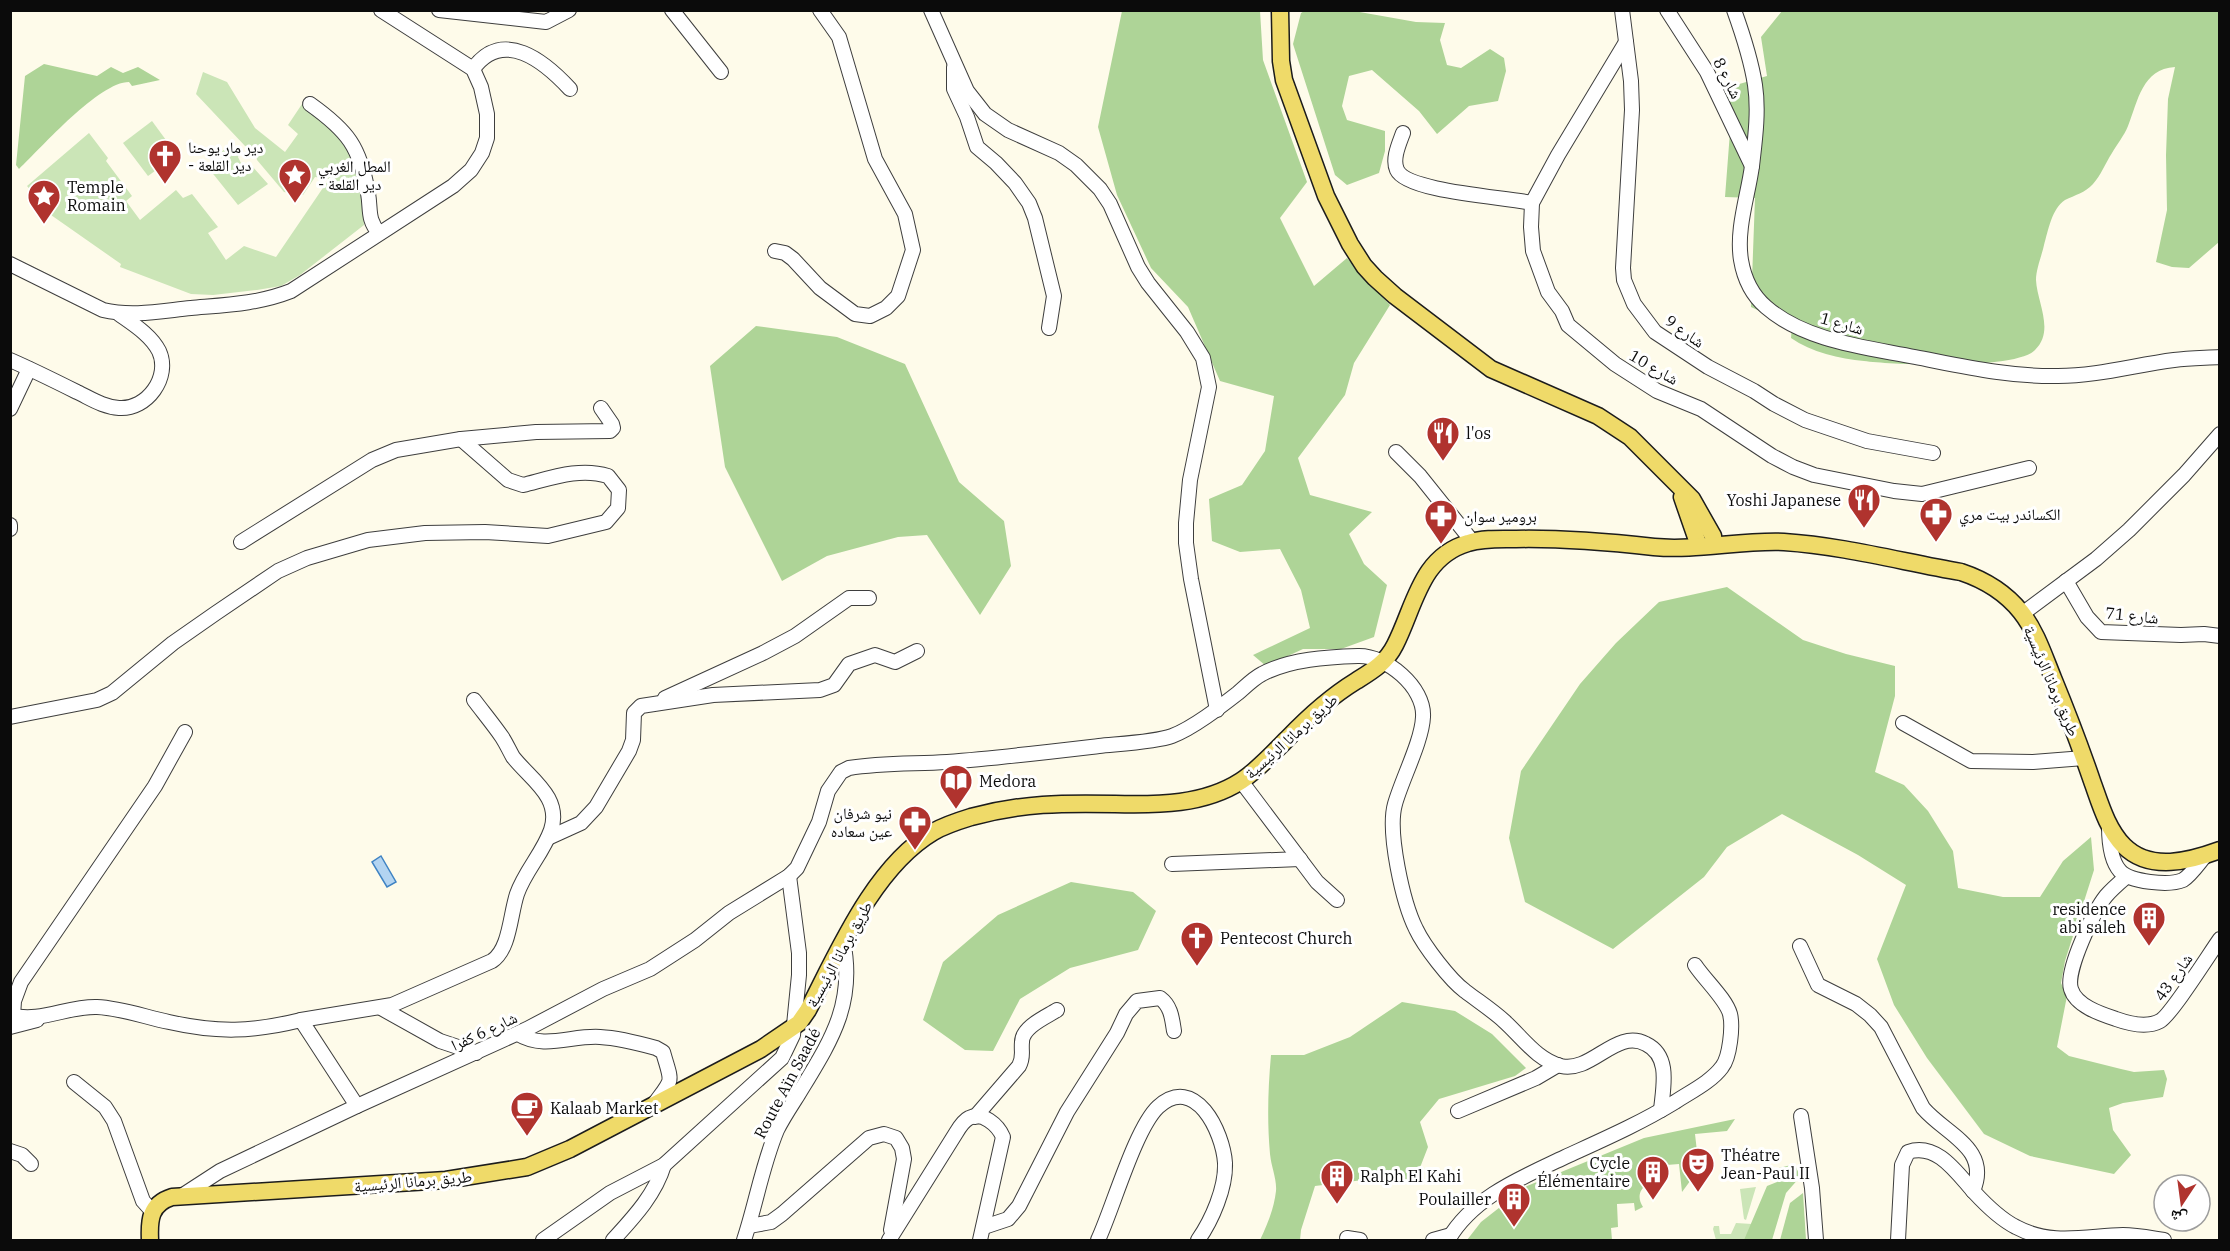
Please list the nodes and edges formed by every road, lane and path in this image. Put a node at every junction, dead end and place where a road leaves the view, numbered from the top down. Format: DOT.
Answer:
graph roads {
  1 [pos="381,10"];
  2 [pos="439,10"];
  3 [pos="569,10"];
  4 [pos="672,10"];
  5 [pos="820,10"];
  6 [pos="931,10"];
  7 [pos="1280,10"];
  8 [pos="1622,10"];
  9 [pos="1667,10"];
  10 [pos="1734,10"];
  11 [pos="1626,42"];
  12 [pos="954,64"];
  13 [pos="473,69"];
  14 [pos="721,72"];
  15 [pos="570,89"];
  16 [pos="310,105"];
  17 [pos="1403,133"];
  18 [pos="1752,166"];
  19 [pos="1532,203"];
  20 [pos="379,233"];
  21 [pos="775,251"];
  22 [pos="11,263"];
  23 [pos="119,314"];
  24 [pos="1049,328"];
  25 [pos="2220,357"];
  26 [pos="10,360"];
  27 [pos="29,369"];
  28 [pos="601,408"];
  29 [pos="10,410"];
  30 [pos="2220,434"];
  31 [pos="461,439"];
  32 [pos="1396,452"];
  33 [pos="1933,453"];
  34 [pos="2029,468"];
  35 [pos="1472,541"];
  36 [pos="1706,541"];
  37 [pos="241,542"];
  38 [pos="2066,581"];
  39 [pos="869,598"];
  40 [pos="2022,614"];
  41 [pos="2220,636"];
  42 [pos="917,651"];
  43 [pos="1385,661"];
  44 [pos="474,700"];
  45 [pos="656,704"];
  46 [pos="1217,710"];
  47 [pos="10,717"];
  48 [pos="1902,723"];
  49 [pos="185,732"];
  50 [pos="2084,758"];
  51 [pos="1240,781"];
  52 [pos="2109,826"];
  53 [pos="548,838"];
  54 [pos="2212,853"];
  55 [pos="1300,859"];
  56 [pos="1172,864"];
  57 [pos="789,876"];
  58 [pos="2126,877"];
  59 [pos="1337,900"];
  60 [pos="2220,939"];
  61 [pos="843,941"];
  62 [pos="1800,946"];
  63 [pos="1695,966"];
  64 [pos="381,1008"];
  65 [pos="1057,1010"];
  66 [pos="11,1019"];
  67 [pos="301,1020"];
  68 [pos="794,1027"];
  69 [pos="1174,1031"];
  70 [pos="518,1034"];
  71 [pos="476,1053"];
  72 [pos="1558,1065"];
  73 [pos="74,1082"];
  74 [pos="655,1103"];
  75 [pos="357,1106"];
  76 [pos="1661,1110"];
  77 [pos="1458,1111"];
  78 [pos="1801,1116"];
  79 [pos="975,1117"];
  80 [pos="10,1151"];
  81 [pos="31,1164"];
  82 [pos="664,1166"];
  83 [pos="1973,1191"];
  84 [pos="183,1195"];
  85 [pos="152,1211"];
  86 [pos="749,1226"];
  87 [pos="982,1234"];
  88 [pos="2014,1234"];
  89 [pos="1450,1238"];
  90 [pos="150,1240"];
  91 [pos="543,1240"];
  92 [pos="613,1240"];
  93 [pos="744,1240"];
  94 [pos="889,1240"];
  95 [pos="1098,1240"];
  96 [pos="1198,1240"];
  97 [pos="1433,1240"];
  98 [pos="1816,1240"];
  99 [pos="1898,1240"];
  100 [pos="2164,1240"];
  1 -- 13 [label="street"];
  2 -- 3 [label="street"];
  4 -- 14 [label="street"];
  5 -- 21 [label="street"];
  6 -- 12 [label="street"];
  7 -- 36 [label="main road"];
  8 -- 11 [label="street, شارع 9"];
  9 -- 18 [label="street, شارع 8"];
  10 -- 18 [label="street, شارع 1"];
  11 -- 19 [label="street, شارع 10"];
  11 -- 33 [label="street, شارع 9"];
  12 -- 24 [label="street"];
  12 -- 46 [label="street"];
  13 -- 15 [label="street"];
  13 -- 20 [label="street"];
  16 -- 20 [label="street"];
  17 -- 19 [label="street"];
  18 -- 25 [label="street, شارع 1"];
  19 -- 34 [label="street, شارع 10"];
  20 -- 23 [label="street"];
  22 -- 23 [label="street"];
  23 -- 27 [label="street"];
  26 -- 27 [label="street"];
  27 -- 29 [label="street"];
  28 -- 31 [label="street"];
  30 -- 38 [label="street"];
  31 -- 37 [label="street"];
  31 -- 47 [label="street"];
  32 -- 35 [label="street"];
  35 -- 36 [label="main road, طريق برمانا الرئيسية"];
  35 -- 43 [label="main road, طريق برمانا الرئيسية"];
  36 -- 40 [label="main road, طريق برمانا الرئيسية"];
  38 -- 40 [label="street"];
  38 -- 41 [label="street, شارع 71"];
  39 -- 45 [label="street"];
  40 -- 50 [label="main road, طريق برمانا الرئيسية"];
  42 -- 45 [label="street"];
  43 -- 46 [label="street"];
  43 -- 51 [label="main road, طريق برمانا الرئيسية"];
  43 -- 72 [label="street"];
  44 -- 53 [label="street"];
  45 -- 53 [label="street"];
  46 -- 57 [label="street"];
  48 -- 50 [label="street"];
  49 -- 66 [label="street"];
  50 -- 52 [label="main road, طريق برمانا الرئيسية"];
  51 -- 55 [label="street"];
  51 -- 61 [label="main road, طريق برمانا الرئيسية"];
  52 -- 54 [label="main road, طريق برمانا الرئيسية"];
  52 -- 58 [label="street"];
  53 -- 64 [label="street"];
  54 -- 58 [label="street"];
  55 -- 56 [label="street"];
  55 -- 59 [label="street"];
  57 -- 68 [label="street"];
  57 -- 70 [label="street, شارع 6 كفرا"];
  58 -- 60 [label="street, شارع 43"];
  61 -- 68 [label="main road, طريق برمانا الرئيسية"];
  61 -- 86 [label="street, Route Aïn Saadé"];
  62 -- 83 [label="street"];
  63 -- 76 [label="street"];
  64 -- 67 [label="street"];
  64 -- 71 [label="street"];
  65 -- 79 [label="street"];
  66 -- 67 [label="street"];
  67 -- 75 [label="street"];
  68 -- 74 [label="main road, طريق برمانا الرئيسية"];
  68 -- 82 [label="street"];
  69 -- 87 [label="street"];
  70 -- 71 [label="street, شارع 6 كفرا"];
  70 -- 74 [label="street"];
  71 -- 75 [label="street, شارع 6 كفرا"];
  72 -- 76 [label="street"];
  72 -- 77 [label="street"];
  73 -- 85 [label="street"];
  74 -- 84 [label="main road, طريق برمانا الرئيسية"];
  75 -- 84 [label="street, شارع 6 كفرا"];
  76 -- 89 [label="street"];
  78 -- 98 [label="street"];
  79 -- 87 [label="street"];
  79 -- 94 [label="street"];
  80 -- 81 [label="street"];
  82 -- 91 [label="street"];
  82 -- 92 [label="street"];
  83 -- 88 [label="street"];
  83 -- 99 [label="street"];
  84 -- 85 [label="main road, طريق برمانا الرئيسية"];
  85 -- 90 [label="main road"];
  86 -- 93 [label="street, Route Aïn Saadé"];
  86 -- 94 [label="street"];
  88 -- 100 [label="street"];
  89 -- 97 [label="street"];
  95 -- 96 [label="street"];
}
